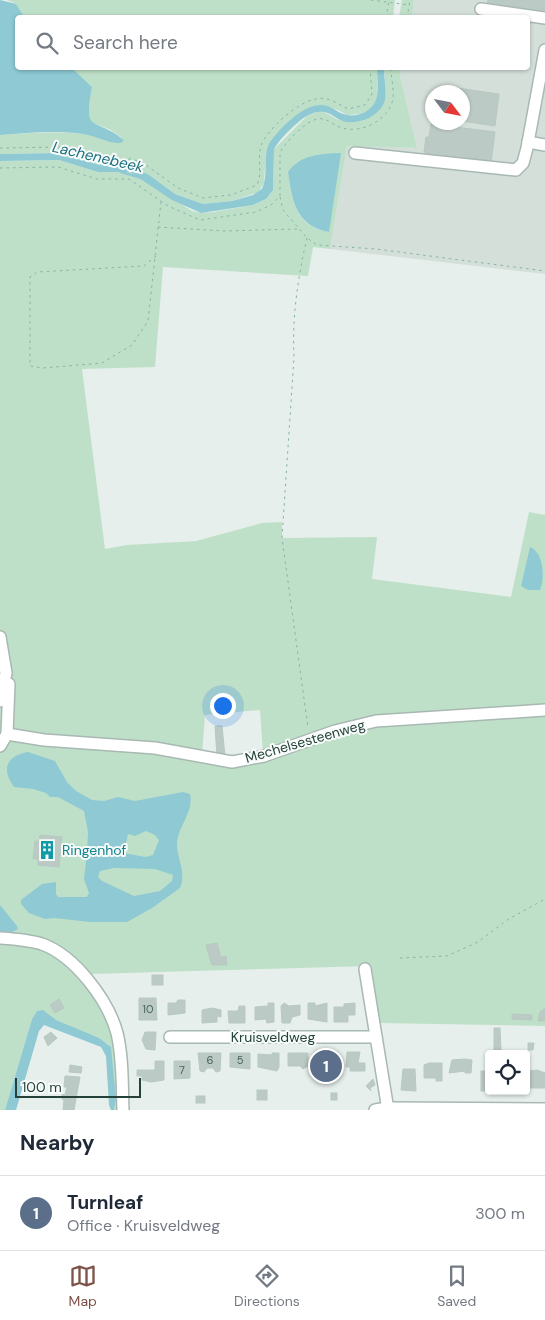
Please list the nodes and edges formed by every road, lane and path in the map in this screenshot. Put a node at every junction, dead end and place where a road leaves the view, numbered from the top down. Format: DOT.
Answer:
graph roads {
  1 [pos="371,0"];
  2 [pos="410,0"];
  3 [pos="389,1"];
  4 [pos="409,5"];
  5 [pos="480,9"];
  6 [pos="387,15"];
  7 [pos="407,15"];
  8 [pos="523,15"];
  9 [pos="530,16"];
  10 [pos="545,18"];
  11 [pos="545,50"];
  12 [pos="370,70"];
  13 [pos="391,70"];
  14 [pos="528,142"];
  15 [pos="545,145"];
  16 [pos="0,148"];
  17 [pos="355,153"];
  18 [pos="0,168"];
  19 [pos="280,196"];
  20 [pos="162,202"];
  21 [pos="158,227"];
  22 [pos="298,228"];
  23 [pos="306,238"];
  24 [pos="156,256"];
  25 [pos="545,271"];
  26 [pos="0,637"];
  27 [pos="6,673"];
  28 [pos="0,701"];
  29 [pos="545,710"];
  30 [pos="7,734"];
  31 [pos="310,739"];
  32 [pos="0,746"];
  33 [pos="545,899"];
  34 [pos="0,938"];
  35 [pos="400,958"];
  36 [pos="365,969"];
  37 [pos="170,1037"];
  38 [pos="376,1037"];
  39 [pos="388,1109"];
  40 [pos="545,1109"];
  41 [pos="123,1110"];
  42 [pos="375,1110"];
  1 -- 3 [label="path"];
  2 -- 4 [label="path"];
  3 -- 4 [label="path"];
  3 -- 6 [label="path"];
  4 -- 7 [label="path"];
  5 -- 8 [label="street"];
  9 -- 10 [label="street"];
  11 -- 14 [label="street"];
  12 -- 16 [label="path"];
  13 -- 19 [label="path"];
  14 -- 15 [label="street"];
  14 -- 17 [label="street"];
  18 -- 20 [label="path"];
  19 -- 20 [label="path"];
  19 -- 22 [label="path"];
  20 -- 21 [label="path"];
  21 -- 22 [label="path"];
  21 -- 24 [label="path"];
  22 -- 23 [label="path"];
  23 -- 25 [label="path"];
  23 -- 31 [label="path"];
  24 -- 24 [label="path"];
  26 -- 27 [label="street"];
  27 -- 28 [label="street"];
  27 -- 30 [label="street"];
  29 -- 31 [label="street, Mechelsesteenweg"];
  30 -- 31 [label="street, Mechelsesteenweg"];
  30 -- 32 [label="street"];
  33 -- 35 [label="path"];
  34 -- 41 [label="street"];
  36 -- 38 [label="street"];
  37 -- 38 [label="street, Kruisveldweg"];
  38 -- 39 [label="street"];
  39 -- 40 [label="street"];
  39 -- 42 [label="street"];
}
